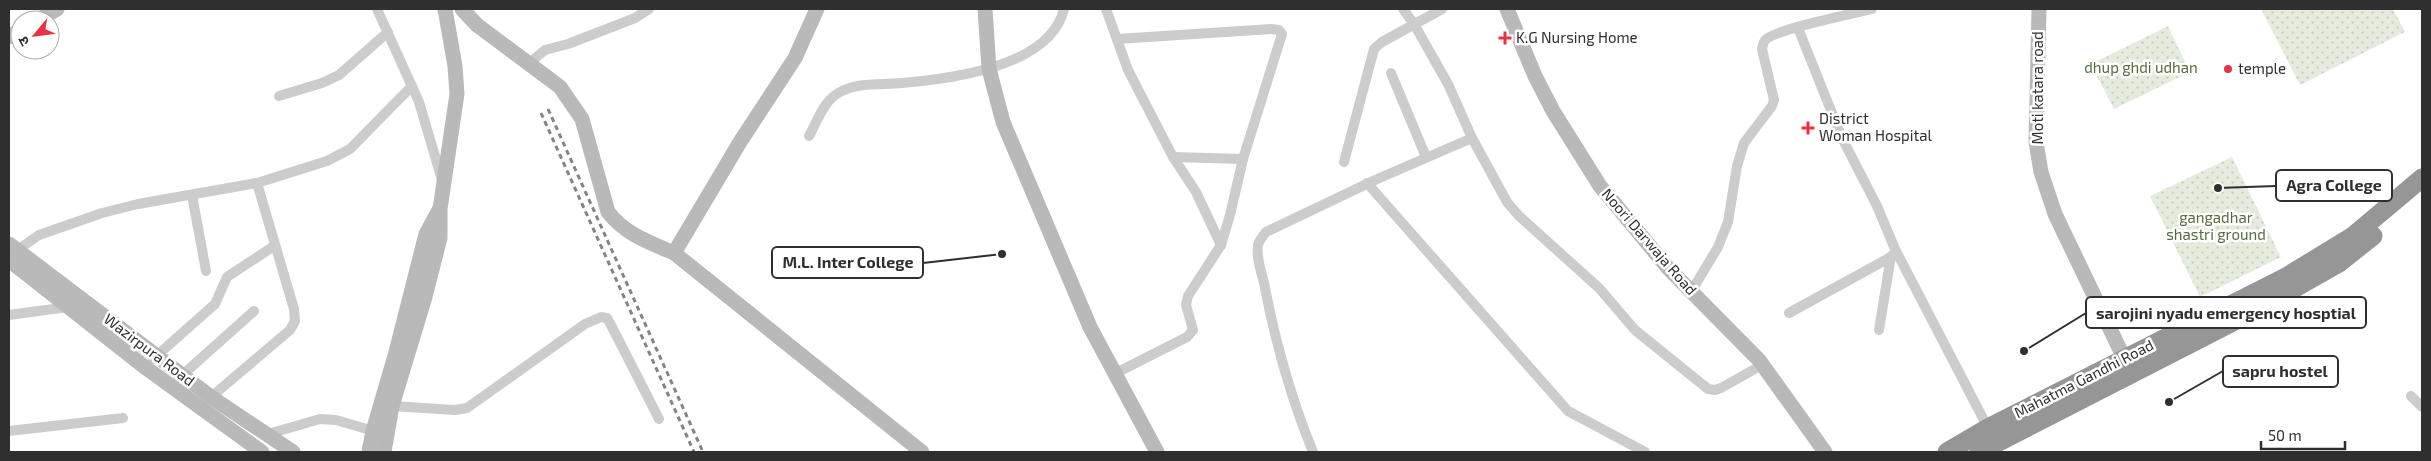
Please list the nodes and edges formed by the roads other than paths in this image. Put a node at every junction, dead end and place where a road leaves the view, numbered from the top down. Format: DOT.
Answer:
graph roads {
  1 [pos="377,9"];
  2 [pos="445,9"];
  3 [pos="462,9"];
  4 [pos="649,9"];
  5 [pos="817,9"];
  6 [pos="984,9"];
  7 [pos="1064,9"];
  8 [pos="1106,9"];
  9 [pos="1403,9"];
  10 [pos="1442,9"];
  11 [pos="1507,9"];
  12 [pos="1872,9"];
  13 [pos="2039,9"];
  14 [pos="1414,24"];
  15 [pos="1798,28"];
  16 [pos="388,32"];
  17 [pos="1117,39"];
  18 [pos="528,64"];
  19 [pos="989,69"];
  20 [pos="1391,73"];
  21 [pos="412,86"];
  22 [pos="279,96"];
  23 [pos="809,136"];
  24 [pos="1472,138"];
  25 [pos="1173,157"];
  26 [pos="1426,157"];
  27 [pos="1243,159"];
  28 [pos="1344,162"];
  29 [pos="2422,178"];
  30 [pos="257,183"];
  31 [pos="1367,183"];
  32 [pos="444,189"];
  33 [pos="192,195"];
  34 [pos="2422,195"];
  35 [pos="440,209"];
  36 [pos="1221,245"];
  37 [pos="274,246"];
  38 [pos="1895,249"];
  39 [pos="11,253"];
  40 [pos="674,253"];
  41 [pos="1889,258"];
  42 [pos="206,271"];
  43 [pos="1691,292"];
  44 [pos="68,307"];
  45 [pos="254,311"];
  46 [pos="1789,314"];
  47 [pos="9,315"];
  48 [pos="1879,330"];
  49 [pos="156,356"];
  50 [pos="2124,358"];
  51 [pos="1762,365"];
  52 [pos="146,368"];
  53 [pos="1114,374"];
  54 [pos="182,375"];
  55 [pos="171,385"];
  56 [pos="2411,396"];
  57 [pos="210,397"];
  58 [pos="392,406"];
  59 [pos="2422,408"];
  60 [pos="122,418"];
  61 [pos="660,418"];
  62 [pos="1988,428"];
  63 [pos="9,431"];
  64 [pos="379,433"];
  65 [pos="268,434"];
  66 [pos="262,452"];
  67 [pos="293,452"];
  68 [pos="369,452"];
  69 [pos="384,452"];
  70 [pos="922,452"];
  71 [pos="1156,452"];
  72 [pos="1312,452"];
  73 [pos="1645,452"];
  74 [pos="1825,452"];
  75 [pos="1947,452"];
  76 [pos="1979,452"];
  1 -- 16 [label="street"];
  2 -- 32 [label="street"];
  3 -- 18 [label="street"];
  4 -- 18 [label="street"];
  5 -- 40 [label="street"];
  6 -- 19 [label="street"];
  7 -- 19 [label="street"];
  8 -- 17 [label="street"];
  9 -- 14 [label="street"];
  10 -- 14 [label="street"];
  11 -- 43 [label="street, Noori Darwaja Road"];
  12 -- 15 [label="street"];
  13 -- 50 [label="street, Moti katara road"];
  14 -- 24 [label="street"];
  14 -- 28 [label="street"];
  15 -- 38 [label="street"];
  15 -- 43 [label="street"];
  16 -- 21 [label="street"];
  16 -- 22 [label="street"];
  17 -- 25 [label="street"];
  17 -- 27 [label="street"];
  18 -- 40 [label="street"];
  19 -- 23 [label="street"];
  19 -- 53 [label="street"];
  20 -- 26 [label="street"];
  21 -- 30 [label="street"];
  21 -- 32 [label="street"];
  24 -- 26 [label="street"];
  24 -- 51 [label="street"];
  25 -- 27 [label="street"];
  25 -- 36 [label="street"];
  26 -- 31 [label="street"];
  27 -- 36 [label="street"];
  29 -- 50 [label="highway, Mahatma Gandhi Road"];
  30 -- 33 [label="street"];
  30 -- 37 [label="street"];
  31 -- 72 [label="street"];
  31 -- 73 [label="street"];
  32 -- 35 [label="street"];
  33 -- 39 [label="street"];
  33 -- 42 [label="street"];
  34 -- 76 [label="highway, Mahatma Gandhi Road"];
  35 -- 58 [label="street"];
  35 -- 64 [label="street"];
  36 -- 53 [label="street"];
  37 -- 49 [label="street"];
  37 -- 57 [label="street"];
  38 -- 41 [label="street"];
  38 -- 62 [label="street"];
  39 -- 44 [label="street, Wazirpura Road"];
  39 -- 49 [label="street, Wazirpura Road"];
  40 -- 70 [label="street"];
  41 -- 46 [label="street"];
  41 -- 48 [label="street"];
  43 -- 51 [label="street, Noori Darwaja Road"];
  44 -- 47 [label="street"];
  44 -- 52 [label="street, Wazirpura Road"];
  45 -- 54 [label="street"];
  49 -- 52 [label="street"];
  49 -- 54 [label="street, Wazirpura Road"];
  50 -- 62 [label="highway, Mahatma Gandhi Road"];
  51 -- 74 [label="street, Noori Darwaja Road"];
  52 -- 55 [label="street, Wazirpura Road"];
  53 -- 71 [label="street"];
  54 -- 55 [label="street"];
  54 -- 57 [label="street, Wazirpura Road"];
  55 -- 66 [label="street, Wazirpura Road"];
  56 -- 59 [label="street"];
  57 -- 65 [label="street, Wazirpura Road"];
  58 -- 61 [label="street"];
  58 -- 64 [label="street"];
  60 -- 63 [label="street"];
  62 -- 75 [label="highway, Mahatma Gandhi Road"];
  64 -- 65 [label="street"];
  64 -- 68 [label="street"];
  64 -- 69 [label="street"];
  65 -- 67 [label="street, Wazirpura Road"];
}
